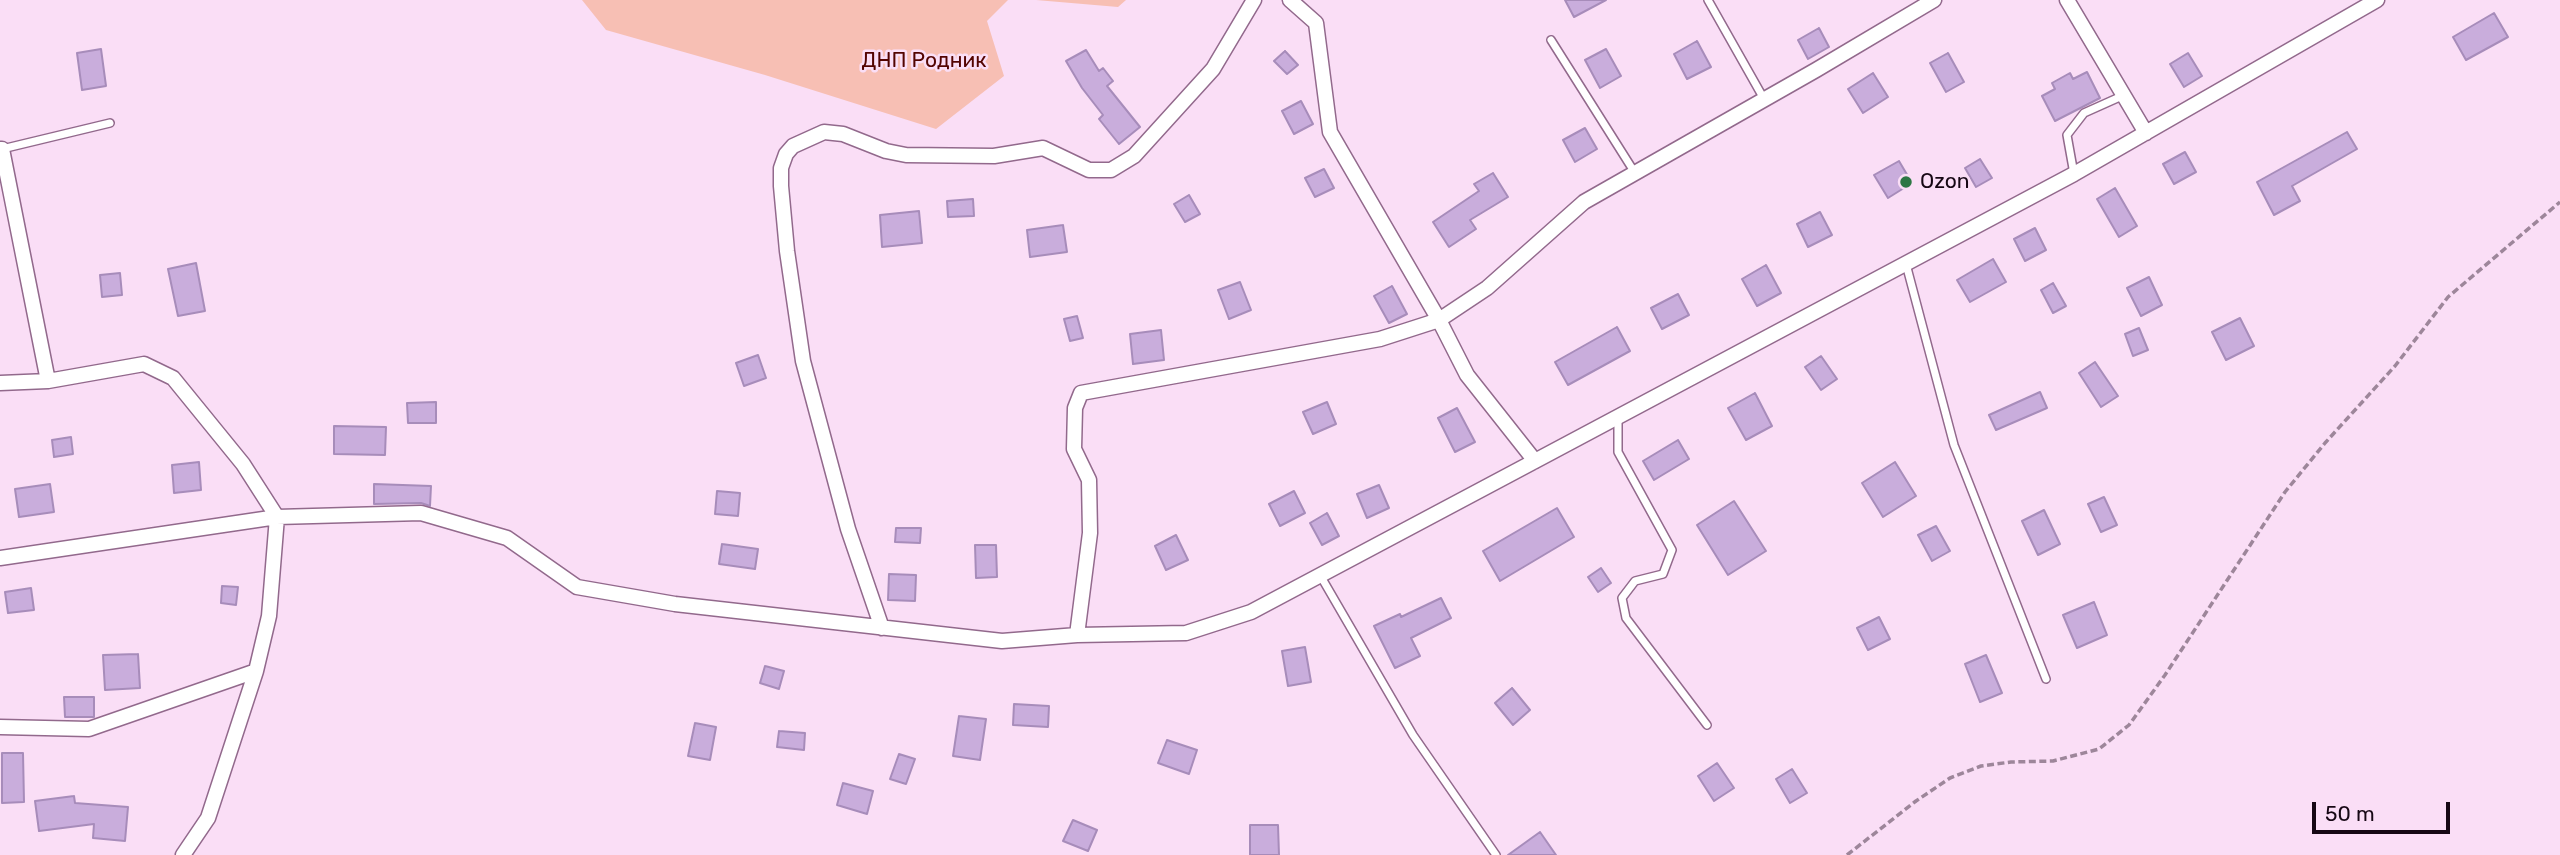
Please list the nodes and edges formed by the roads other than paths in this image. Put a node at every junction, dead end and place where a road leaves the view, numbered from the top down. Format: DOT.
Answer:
graph roads {
  1 [pos="1254,0"];
  2 [pos="1290,0"];
  3 [pos="1708,0"];
  4 [pos="1934,0"];
  5 [pos="2067,0"];
  6 [pos="2377,0"];
  7 [pos="1551,40"];
  8 [pos="2122,96"];
  9 [pos="1764,99"];
  10 [pos="110,123"];
  11 [pos="2146,133"];
  12 [pos="1,149"];
  13 [pos="1635,173"];
  14 [pos="2074,174"];
  15 [pos="1906,263"];
  16 [pos="1439,320"];
  17 [pos="48,381"];
  18 [pos="0,383"];
  19 [pos="1618,416"];
  20 [pos="1535,461"];
  21 [pos="277,517"];
  22 [pos="0,558"];
  23 [pos="1319,575"];
  24 [pos="881,628"];
  25 [pos="1077,635"];
  26 [pos="256,671"];
  27 [pos="2046,679"];
  28 [pos="1707,725"];
  29 [pos="0,727"];
  30 [pos="183,855"];
  31 [pos="1496,855"];
  1 -- 24 [label="street"];
  2 -- 16 [label="street"];
  3 -- 9 [label="lane"];
  4 -- 9 [label="street"];
  5 -- 8 [label="street"];
  6 -- 11 [label="street"];
  7 -- 13 [label="lane"];
  8 -- 11 [label="street"];
  8 -- 14 [label="lane"];
  9 -- 13 [label="street"];
  10 -- 12 [label="lane"];
  11 -- 14 [label="street"];
  12 -- 17 [label="street"];
  13 -- 16 [label="street"];
  14 -- 15 [label="street"];
  15 -- 19 [label="street"];
  15 -- 27 [label="lane"];
  16 -- 20 [label="street"];
  16 -- 25 [label="street"];
  17 -- 18 [label="street"];
  17 -- 21 [label="street"];
  19 -- 20 [label="street"];
  19 -- 28 [label="lane"];
  20 -- 23 [label="street"];
  21 -- 22 [label="street"];
  21 -- 24 [label="street"];
  21 -- 26 [label="street"];
  23 -- 25 [label="street"];
  23 -- 31 [label="lane"];
  24 -- 25 [label="street"];
  26 -- 29 [label="street"];
  26 -- 30 [label="street"];
}
